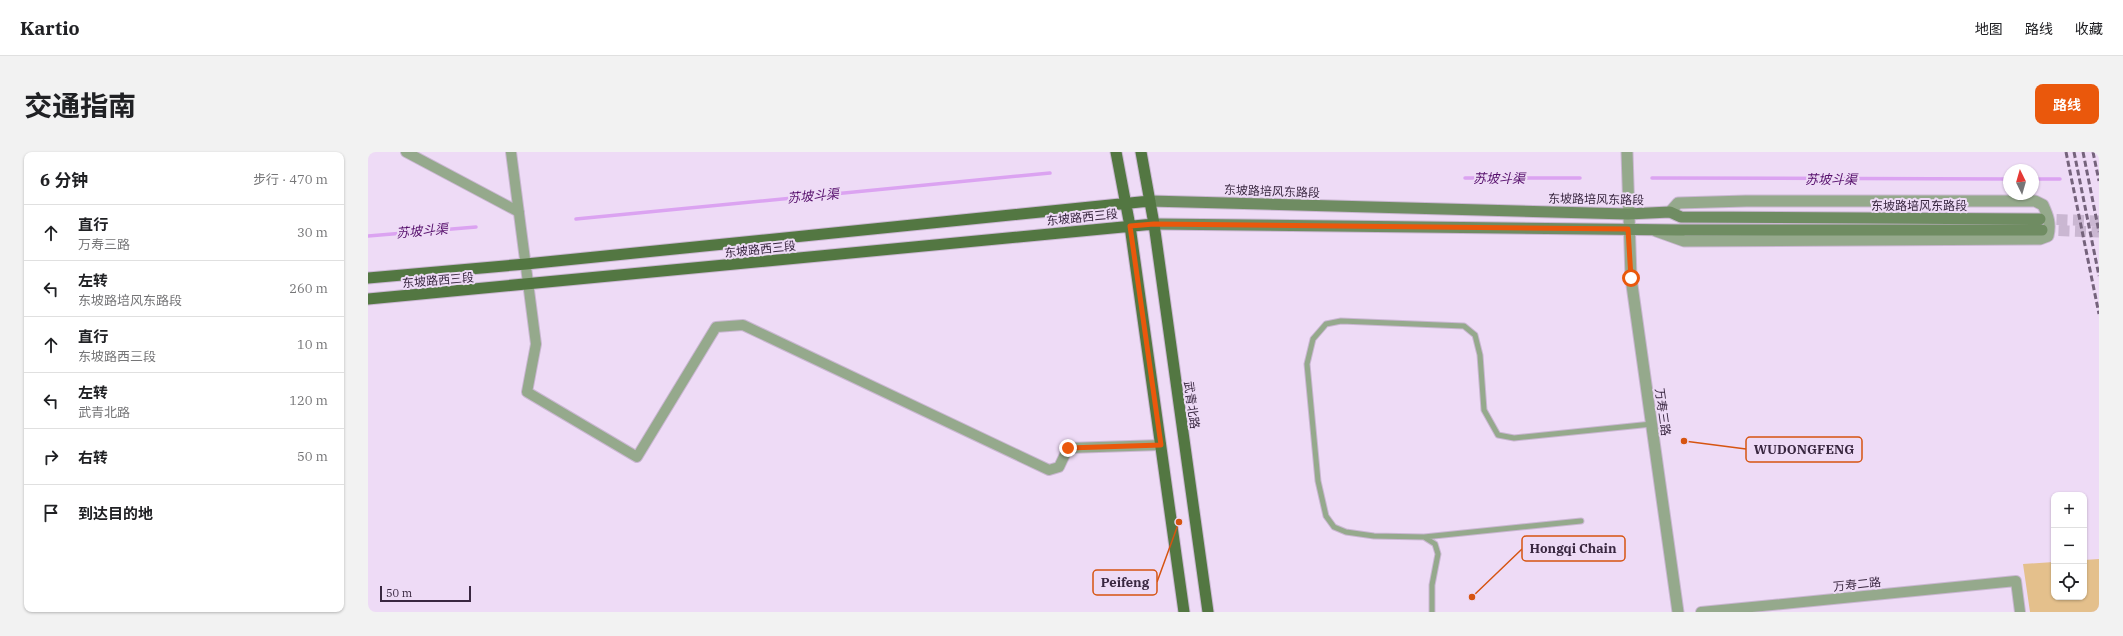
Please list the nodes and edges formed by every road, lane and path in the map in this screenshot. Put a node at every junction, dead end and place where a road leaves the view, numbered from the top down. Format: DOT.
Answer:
graph roads {
  1 [pos="406,152"];
  2 [pos="511,152"];
  3 [pos="1116,152"];
  4 [pos="1141,152"];
  5 [pos="1627,152"];
  6 [pos="1150,201"];
  7 [pos="1126,204"];
  8 [pos="519,212"];
  9 [pos="1670,212"];
  10 [pos="1628,214"];
  11 [pos="2040,219"];
  12 [pos="1154,224"];
  13 [pos="1130,226"];
  14 [pos="1628,229"];
  15 [pos="1654,230"];
  16 [pos="2042,230"];
  17 [pos="526,264"];
  18 [pos="368,278"];
  19 [pos="530,285"];
  20 [pos="368,299"];
  21 [pos="1652,424"];
  22 [pos="1161,445"];
  23 [pos="1580,521"];
  24 [pos="1424,537"];
  25 [pos="1184,612"];
  26 [pos="1208,612"];
  27 [pos="1432,612"];
  28 [pos="1678,612"];
  29 [pos="1701,612"];
  30 [pos="2020,612"];
  1 -- 8 [label="street"];
  2 -- 8 [label="street"];
  3 -- 7 [label="main road"];
  4 -- 6 [label="main road, 武青北路"];
  5 -- 10 [label="street, 万寿三路"];
  6 -- 7 [label="main road, 东坡路西三段"];
  6 -- 10 [label="main road, 东坡路培风东路段"];
  6 -- 12 [label="main road, 武青北路"];
  7 -- 13 [label="main road"];
  7 -- 17 [label="main road, 东坡路西三段"];
  8 -- 17 [label="street"];
  9 -- 10 [label="main road, 东坡路培风东路段"];
  9 -- 11 [label="main road, 东坡路培风东路段"];
  9 -- 15 [label="street"];
  10 -- 14 [label="street, 万寿三路"];
  12 -- 13 [label="main road, 东坡路西三段"];
  12 -- 14 [label="main road"];
  12 -- 26 [label="main road, 武青北路"];
  13 -- 19 [label="main road, 东坡路西三段"];
  13 -- 22 [label="main road"];
  14 -- 15 [label="main road"];
  14 -- 21 [label="street, 万寿三路"];
  15 -- 16 [label="main road"];
  17 -- 18 [label="main road, 东坡路西三段"];
  17 -- 19 [label="street"];
  19 -- 20 [label="main road, 东坡路西三段"];
  19 -- 22 [label="street"];
  21 -- 24 [label="lane"];
  21 -- 28 [label="street, 万寿三路"];
  22 -- 25 [label="main road"];
  23 -- 24 [label="lane"];
  24 -- 27 [label="lane"];
  29 -- 30 [label="street, 万寿二路"];
}
